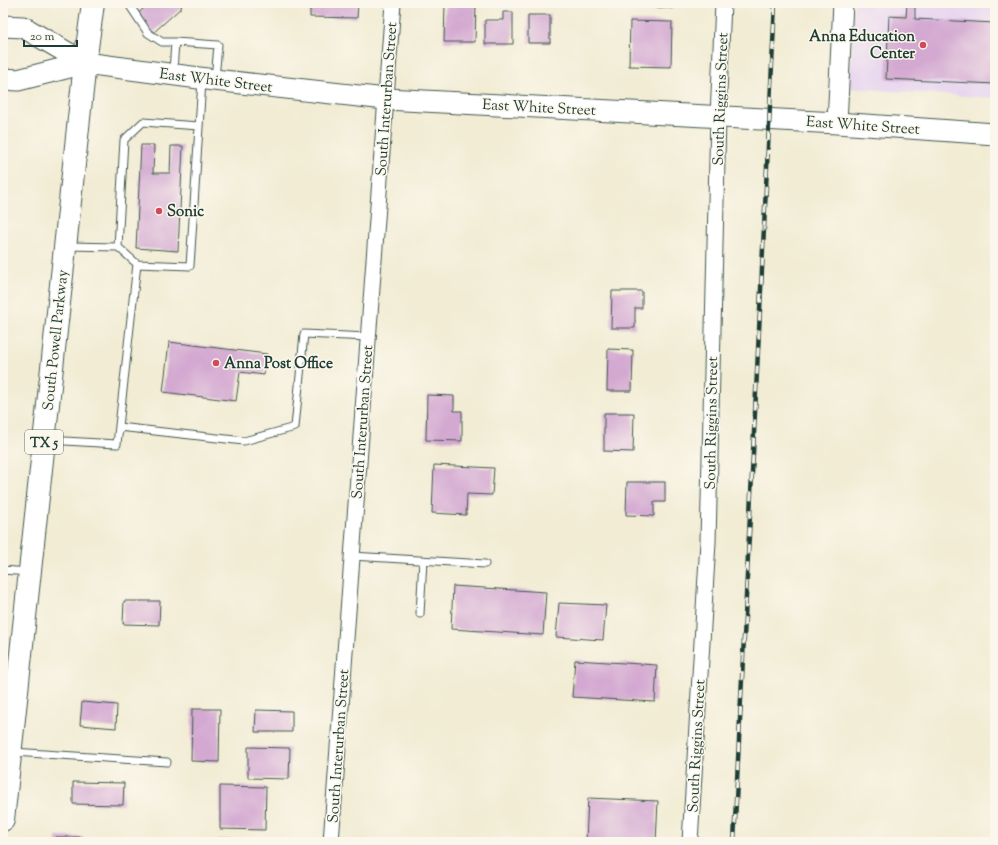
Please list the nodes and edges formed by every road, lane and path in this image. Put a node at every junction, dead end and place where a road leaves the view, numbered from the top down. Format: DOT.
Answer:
graph roads {
  1 [pos="92,3"];
  2 [pos="128,3"];
  3 [pos="393,3"];
  4 [pos="723,3"];
  5 [pos="843,3"];
  6 [pos="3,26"];
  7 [pos="175,42"];
  8 [pos="85,63"];
  9 [pos="173,74"];
  10 [pos="3,79"];
  11 [pos="208,79"];
  12 [pos="386,99"];
  13 [pos="718,117"];
  14 [pos="837,123"];
  15 [pos="199,126"];
  16 [pos="995,134"];
  17 [pos="65,246"];
  18 [pos="118,246"];
  19 [pos="137,264"];
  20 [pos="368,337"];
  21 [pos="119,427"];
  22 [pos="44,440"];
  23 [pos="352,556"];
  24 [pos="422,560"];
  25 [pos="485,564"];
  26 [pos="3,570"];
  27 [pos="30,572"];
  28 [pos="420,614"];
  29 [pos="10,752"];
  30 [pos="167,762"];
  31 [pos="3,820"];
  32 [pos="331,842"];
  33 [pos="690,842"];
  1 -- 8 [label="main road, South Powell Parkway / TX 5"];
  2 -- 7 [label="lane"];
  3 -- 12 [label="street, South Interurban Street"];
  4 -- 13 [label="street, South Riggins Street"];
  5 -- 14 [label="street"];
  6 -- 8 [label="main road"];
  7 -- 9 [label="lane"];
  7 -- 11 [label="lane"];
  8 -- 9 [label="main road, East White Street"];
  8 -- 10 [label="main road"];
  8 -- 17 [label="main road, South Powell Parkway / TX 5"];
  9 -- 11 [label="main road, East White Street"];
  11 -- 12 [label="main road, East White Street"];
  11 -- 15 [label="lane"];
  12 -- 13 [label="main road, East White Street"];
  12 -- 20 [label="street, South Interurban Street"];
  13 -- 14 [label="main road, East White Street"];
  13 -- 33 [label="street, South Riggins Street"];
  14 -- 16 [label="main road, East White Street"];
  15 -- 18 [label="lane"];
  15 -- 19 [label="lane"];
  17 -- 18 [label="lane"];
  17 -- 22 [label="main road, South Powell Parkway / TX 5"];
  18 -- 19 [label="lane"];
  19 -- 21 [label="lane"];
  20 -- 21 [label="lane"];
  20 -- 23 [label="street, South Interurban Street"];
  21 -- 22 [label="lane"];
  22 -- 27 [label="main road, South Powell Parkway / TX 5"];
  23 -- 24 [label="lane"];
  23 -- 32 [label="street, South Interurban Street"];
  24 -- 25 [label="lane"];
  24 -- 28 [label="lane"];
  26 -- 27 [label="lane"];
  27 -- 29 [label="main road, South Powell Parkway / TX 5"];
  29 -- 30 [label="lane"];
  29 -- 31 [label="main road, South Powell Parkway / TX 5"];
}
